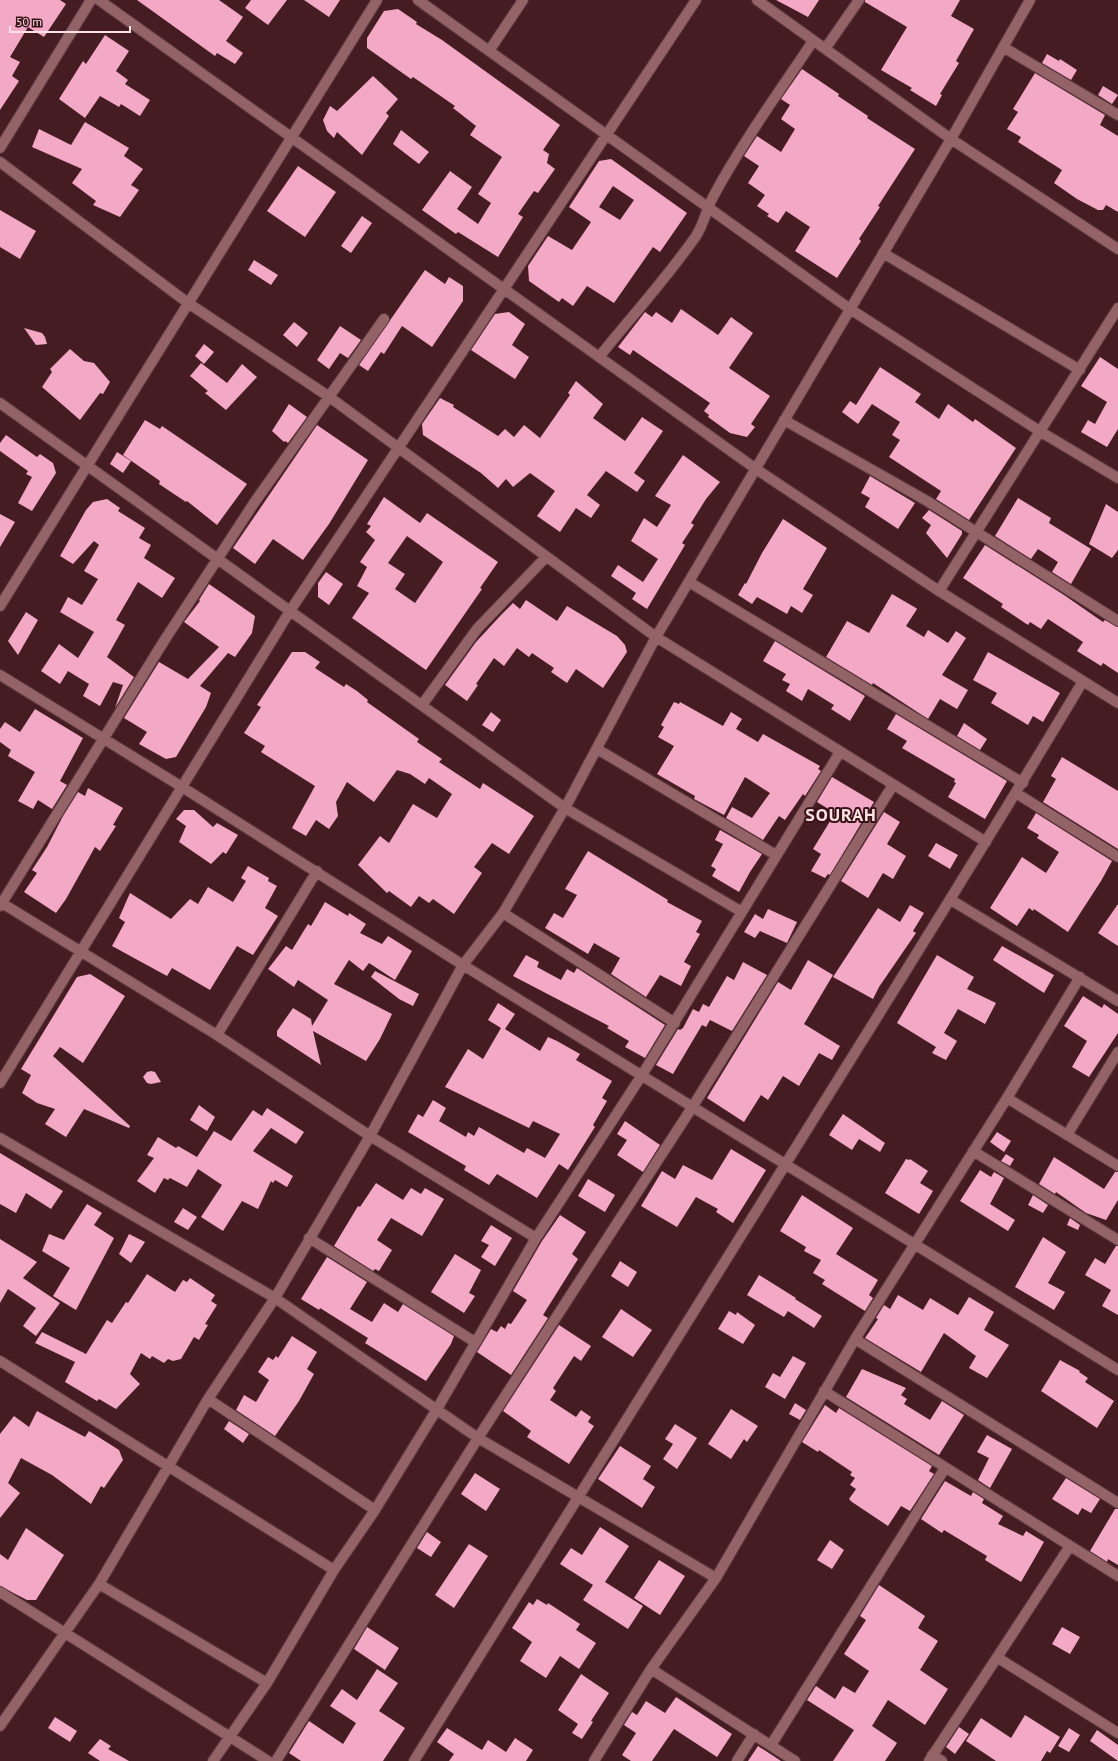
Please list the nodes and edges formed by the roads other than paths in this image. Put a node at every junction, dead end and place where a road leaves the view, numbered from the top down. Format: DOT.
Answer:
graph roads {
  1 [pos="91,0"];
  2 [pos="99,0"];
  3 [pos="377,0"];
  4 [pos="418,0"];
  5 [pos="523,0"];
  6 [pos="696,0"];
  7 [pos="757,0"];
  8 [pos="859,0"];
  9 [pos="1030,0"];
  10 [pos="813,41"];
  11 [pos="1003,47"];
  12 [pos="825,49"];
  13 [pos="489,51"];
  14 [pos="1118,115"];
  15 [pos="606,134"];
  16 [pos="292,137"];
  17 [pos="951,139"];
  18 [pos="0,148"];
  19 [pos="0,162"];
  20 [pos="709,208"];
  21 [pos="1118,249"];
  22 [pos="884,253"];
  23 [pos="504,289"];
  24 [pos="188,303"];
  25 [pos="1118,308"];
  26 [pos="850,309"];
  27 [pos="384,318"];
  28 [pos="599,357"];
  29 [pos="1080,370"];
  30 [pos="328,396"];
  31 [pos="0,403"];
  32 [pos="784,420"];
  33 [pos="1041,432"];
  34 [pos="399,447"];
  35 [pos="87,466"];
  36 [pos="756,469"];
  37 [pos="1118,478"];
  38 [pos="976,532"];
  39 [pos="546,557"];
  40 [pos="218,559"];
  41 [pos="689,582"];
  42 [pos="939,591"];
  43 [pos="0,606"];
  44 [pos="290,611"];
  45 [pos="1118,621"];
  46 [pos="656,637"];
  47 [pos="0,675"];
  48 [pos="1083,681"];
  49 [pos="1118,703"];
  50 [pos="422,705"];
  51 [pos="104,739"];
  52 [pos="597,749"];
  53 [pos="840,752"];
  54 [pos="1023,783"];
  55 [pos="893,785"];
  56 [pos="182,787"];
  57 [pos="1016,793"];
  58 [pos="565,808"];
  59 [pos="986,842"];
  60 [pos="776,855"];
  61 [pos="1118,857"];
  62 [pos="317,871"];
  63 [pos="951,900"];
  64 [pos="1,904"];
  65 [pos="742,912"];
  66 [pos="503,913"];
  67 [pos="82,952"];
  68 [pos="463,965"];
  69 [pos="1080,977"];
  70 [pos="1118,1001"];
  71 [pos="674,1023"];
  72 [pos="217,1035"];
  73 [pos="1118,1052"];
  74 [pos="642,1075"];
  75 [pos="0,1083"];
  76 [pos="1007,1098"];
  77 [pos="693,1106"];
  78 [pos="1067,1135"];
  79 [pos="370,1136"];
  80 [pos="0,1138"];
  81 [pos="973,1151"];
  82 [pos="785,1164"];
  83 [pos="1118,1166"];
  84 [pos="309,1238"];
  85 [pos="536,1238"];
  86 [pos="1118,1240"];
  87 [pos="915,1245"];
  88 [pos="274,1298"];
  89 [pos="855,1339"];
  90 [pos="475,1342"];
  91 [pos="0,1361"];
  92 [pos="1118,1370"];
  93 [pos="824,1391"];
  94 [pos="208,1399"];
  95 [pos="438,1410"];
  96 [pos="478,1438"];
  97 [pos="168,1467"];
  98 [pos="945,1468"];
  99 [pos="581,1497"];
  100 [pos="1118,1503"];
  101 [pos="374,1510"];
  102 [pos="1070,1546"];
  103 [pos="334,1570"];
  104 [pos="1118,1576"];
  105 [pos="716,1578"];
  106 [pos="99,1584"];
  107 [pos="0,1592"];
  108 [pos="66,1632"];
  109 [pos="998,1658"];
  110 [pos="651,1669"];
  111 [pos="267,1683"];
  112 [pos="0,1726"];
  113 [pos="1118,1733"];
  114 [pos="754,1734"];
  115 [pos="229,1737"];
  116 [pos="771,1745"];
  117 [pos="931,1758"];
  118 [pos="213,1761"];
  119 [pos="268,1761"];
  120 [pos="276,1761"];
  121 [pos="414,1761"];
  122 [pos="594,1761"];
  123 [pos="737,1761"];
  124 [pos="795,1761"];
  125 [pos="942,1761"];
  1 -- 18 [label="street"];
  2 -- 16 [label="street"];
  3 -- 16 [label="street"];
  4 -- 13 [label="street"];
  5 -- 13 [label="street"];
  6 -- 15 [label="street"];
  7 -- 10 [label="street"];
  8 -- 12 [label="street"];
  9 -- 11 [label="street"];
  10 -- 12 [label="street"];
  10 -- 20 [label="street"];
  11 -- 14 [label="street"];
  11 -- 17 [label="street"];
  12 -- 17 [label="street"];
  13 -- 15 [label="street"];
  15 -- 20 [label="street"];
  15 -- 23 [label="street"];
  16 -- 23 [label="street"];
  16 -- 24 [label="street"];
  17 -- 21 [label="street"];
  17 -- 22 [label="street"];
  19 -- 24 [label="street"];
  20 -- 26 [label="street"];
  20 -- 28 [label="street"];
  22 -- 26 [label="street"];
  22 -- 29 [label="street"];
  23 -- 28 [label="street"];
  23 -- 34 [label="street"];
  24 -- 30 [label="street"];
  24 -- 35 [label="street"];
  25 -- 29 [label="street"];
  26 -- 32 [label="street"];
  26 -- 33 [label="street"];
  27 -- 30 [label="street"];
  28 -- 36 [label="street"];
  29 -- 33 [label="street"];
  30 -- 34 [label="street"];
  30 -- 40 [label="street"];
  31 -- 35 [label="street"];
  32 -- 36 [label="street"];
  32 -- 38 [label="street"];
  33 -- 37 [label="street"];
  33 -- 38 [label="street"];
  34 -- 39 [label="street"];
  34 -- 44 [label="street"];
  35 -- 40 [label="street"];
  35 -- 43 [label="street"];
  36 -- 41 [label="street"];
  36 -- 42 [label="street"];
  38 -- 42 [label="street"];
  38 -- 45 [label="street"];
  39 -- 46 [label="street"];
  39 -- 50 [label="street"];
  40 -- 44 [label="street"];
  40 -- 51 [label="street"];
  41 -- 46 [label="street"];
  41 -- 54 [label="street"];
  42 -- 48 [label="street"];
  44 -- 50 [label="street"];
  44 -- 56 [label="street"];
  46 -- 52 [label="street"];
  46 -- 53 [label="street"];
  47 -- 51 [label="street"];
  48 -- 49 [label="street"];
  48 -- 54 [label="street"];
  50 -- 58 [label="street"];
  51 -- 56 [label="street"];
  51 -- 64 [label="street"];
  52 -- 58 [label="street"];
  52 -- 60 [label="street"];
  53 -- 55 [label="street"];
  53 -- 60 [label="street"];
  54 -- 57 [label="street"];
  55 -- 59 [label="street"];
  55 -- 77 [label="street"];
  56 -- 62 [label="street"];
  56 -- 67 [label="street"];
  57 -- 59 [label="street"];
  57 -- 61 [label="street"];
  58 -- 65 [label="street"];
  58 -- 66 [label="street"];
  59 -- 63 [label="street"];
  60 -- 65 [label="street"];
  62 -- 68 [label="street"];
  62 -- 72 [label="street"];
  63 -- 69 [label="street"];
  63 -- 82 [label="street"];
  64 -- 67 [label="street"];
  65 -- 71 [label="street"];
  66 -- 68 [label="street"];
  66 -- 71 [label="street"];
  67 -- 72 [label="street"];
  67 -- 75 [label="street"];
  68 -- 74 [label="street"];
  68 -- 79 [label="street"];
  69 -- 70 [label="street"];
  69 -- 76 [label="street"];
  71 -- 74 [label="street"];
  72 -- 79 [label="street"];
  73 -- 78 [label="street"];
  74 -- 77 [label="street"];
  74 -- 85 [label="street"];
  76 -- 78 [label="street"];
  76 -- 81 [label="street"];
  77 -- 82 [label="street"];
  77 -- 96 [label="street"];
  78 -- 83 [label="street"];
  79 -- 84 [label="street"];
  79 -- 85 [label="street"];
  80 -- 88 [label="street"];
  81 -- 86 [label="street"];
  81 -- 87 [label="street"];
  82 -- 87 [label="street"];
  82 -- 99 [label="street"];
  84 -- 88 [label="street"];
  84 -- 90 [label="street"];
  85 -- 90 [label="street"];
  87 -- 89 [label="street"];
  87 -- 92 [label="street"];
  88 -- 94 [label="street"];
  88 -- 95 [label="street"];
  89 -- 93 [label="street"];
  89 -- 100 [label="street"];
  90 -- 95 [label="street"];
  91 -- 97 [label="street"];
  93 -- 98 [label="street"];
  93 -- 105 [label="street"];
  94 -- 97 [label="street"];
  94 -- 101 [label="street"];
  95 -- 96 [label="street"];
  95 -- 101 [label="street"];
  96 -- 99 [label="street"];
  96 -- 120 [label="street"];
  97 -- 103 [label="street"];
  97 -- 106 [label="street"];
  98 -- 102 [label="street"];
  98 -- 116 [label="street"];
  99 -- 105 [label="street"];
  99 -- 121 [label="street"];
  101 -- 103 [label="street"];
  102 -- 104 [label="street"];
  102 -- 109 [label="street"];
  103 -- 111 [label="street"];
  105 -- 110 [label="street"];
  106 -- 108 [label="street"];
  106 -- 111 [label="street"];
  107 -- 108 [label="street"];
  108 -- 112 [label="street"];
  108 -- 115 [label="street"];
  109 -- 113 [label="street"];
  109 -- 117 [label="street"];
  110 -- 114 [label="street"];
  110 -- 122 [label="street"];
  111 -- 115 [label="street"];
  114 -- 116 [label="street"];
  114 -- 123 [label="street"];
  115 -- 118 [label="street"];
  115 -- 119 [label="street"];
  116 -- 124 [label="street"];
  117 -- 125 [label="street"];
}
